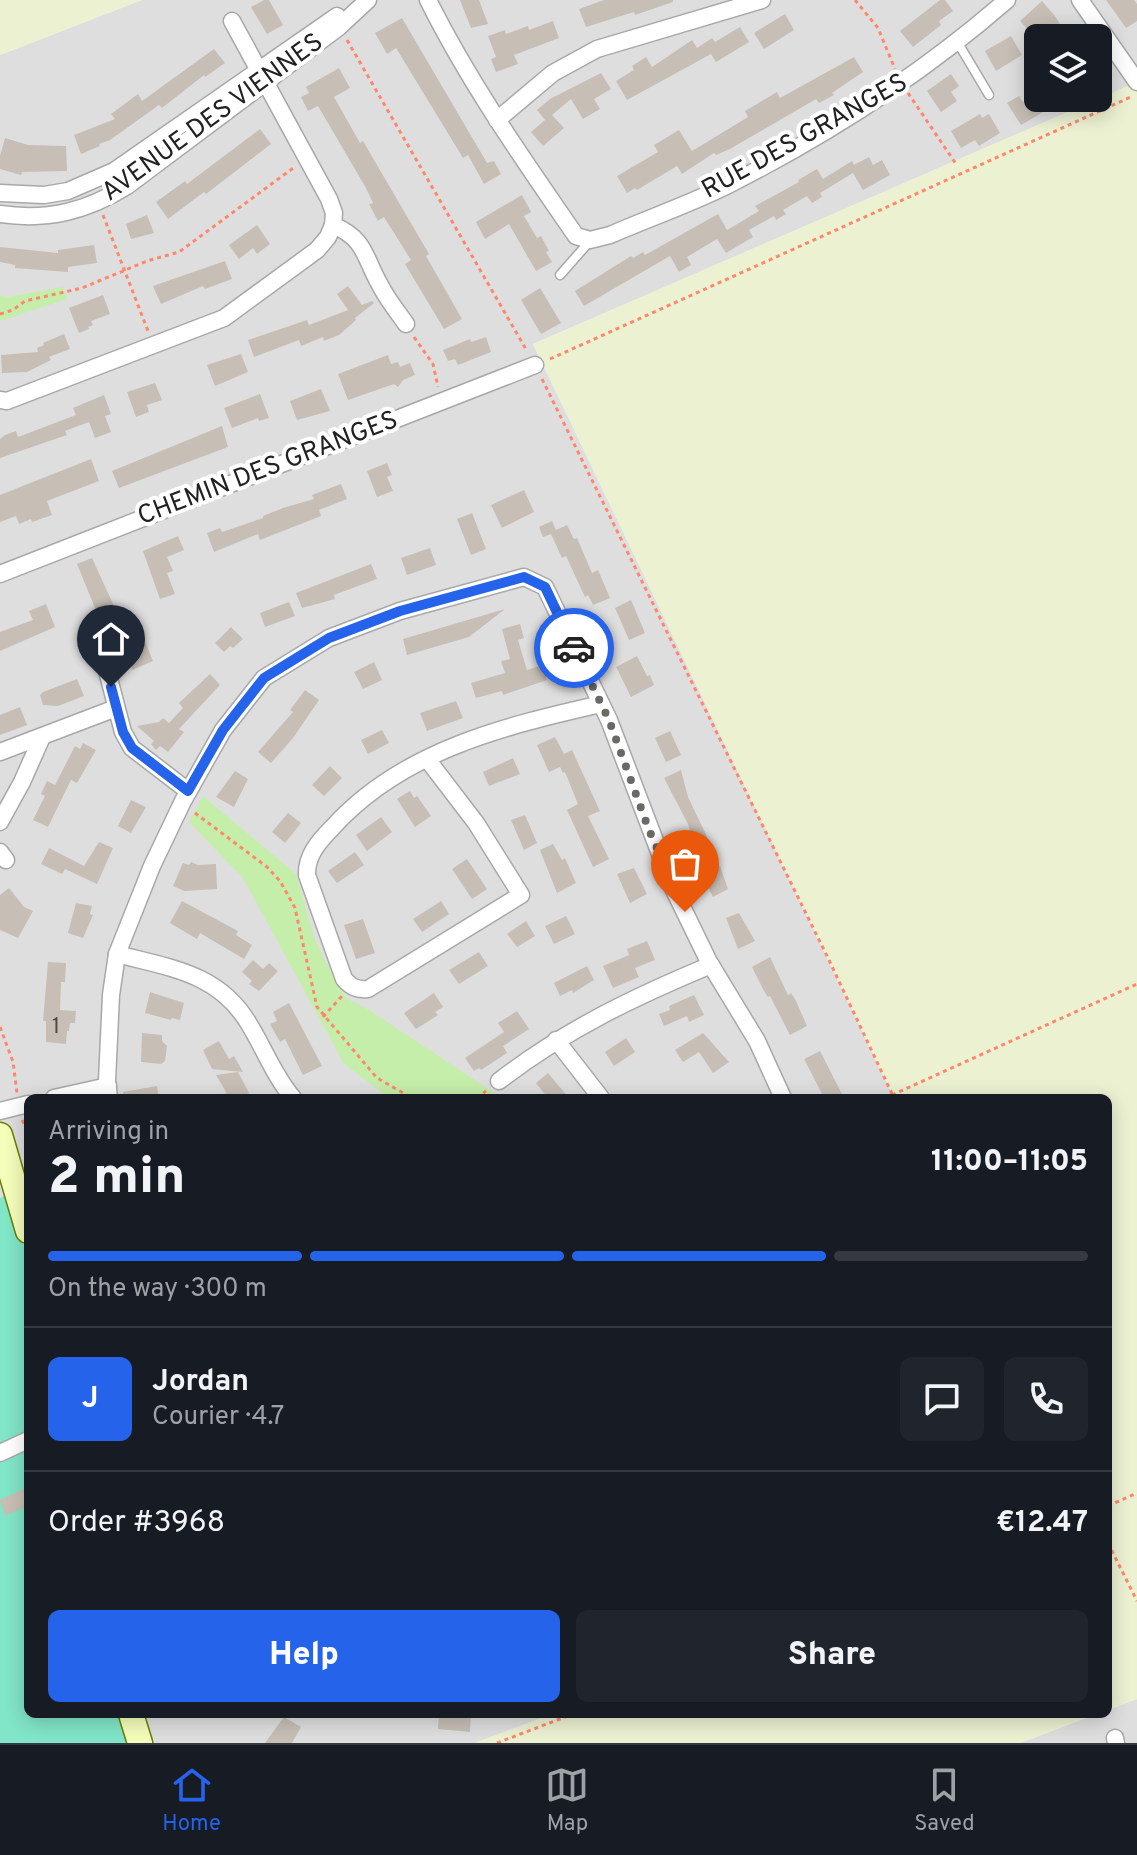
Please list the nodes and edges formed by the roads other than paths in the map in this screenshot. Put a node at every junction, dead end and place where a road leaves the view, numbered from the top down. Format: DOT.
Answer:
graph roads {
  1 [pos="367,0"];
  2 [pos="428,0"];
  3 [pos="762,0"];
  4 [pos="1007,0"];
  5 [pos="1080,0"];
  6 [pos="232,21"];
  7 [pos="958,43"];
  8 [pos="261,76"];
  9 [pos="1137,82"];
  10 [pos="989,95"];
  11 [pos="497,120"];
  12 [pos="0,193"];
  13 [pos="0,214"];
  14 [pos="333,225"];
  15 [pos="590,240"];
  16 [pos="560,275"];
  17 [pos="406,324"];
  18 [pos="535,365"];
  19 [pos="0,400"];
  20 [pos="0,574"];
  21 [pos="100,644"];
  22 [pos="601,704"];
  23 [pos="116,708"];
  24 [pos="42,737"];
  25 [pos="0,752"];
  26 [pos="427,759"];
  27 [pos="184,798"];
  28 [pos="0,822"];
  29 [pos="117,954"];
  30 [pos="711,965"];
  31 [pos="556,1040"];
  32 [pos="499,1081"];
  33 [pos="108,1092"];
  34 [pos="291,1094"];
  35 [pos="598,1094"];
  36 [pos="781,1094"];
  37 [pos="24,1105"];
  38 [pos="0,1111"];
  39 [pos="0,1135"];
  40 [pos="24,1217"];
  41 [pos="24,1442"];
  42 [pos="0,1453"];
  43 [pos="132,1718"];
  44 [pos="140,1743"];
  1 -- 8 [label="street, AVENUE DES VIENNES"];
  1 -- 8 [label="street, AVENUE DES VIENNES"];
  2 -- 11 [label="street"];
  3 -- 11 [label="street"];
  4 -- 7 [label="street, RUE DES GRANGES"];
  5 -- 9 [label="street"];
  6 -- 8 [label="street"];
  7 -- 10 [label="lane"];
  7 -- 15 [label="street, RUE DES GRANGES"];
  8 -- 12 [label="street, AVENUE DES VIENNES"];
  8 -- 13 [label="street, AVENUE DES VIENNES"];
  8 -- 14 [label="street"];
  11 -- 15 [label="street"];
  14 -- 17 [label="street"];
  14 -- 19 [label="street"];
  15 -- 16 [label="lane"];
  18 -- 20 [label="street, CHEMIN DES GRANGES"];
  21 -- 23 [label="street"];
  22 -- 26 [label="street"];
  22 -- 27 [label="street"];
  22 -- 30 [label="street"];
  23 -- 24 [label="street"];
  23 -- 27 [label="street"];
  24 -- 25 [label="street"];
  24 -- 28 [label="street"];
  26 -- 26 [label="street"];
  27 -- 29 [label="street"];
  29 -- 33 [label="street"];
  29 -- 34 [label="street"];
  30 -- 31 [label="street"];
  30 -- 36 [label="street"];
  31 -- 32 [label="street"];
  31 -- 35 [label="street"];
  37 -- 38 [label="street"];
  39 -- 40 [label="street"];
  41 -- 42 [label="street"];
  43 -- 44 [label="street"];
}
